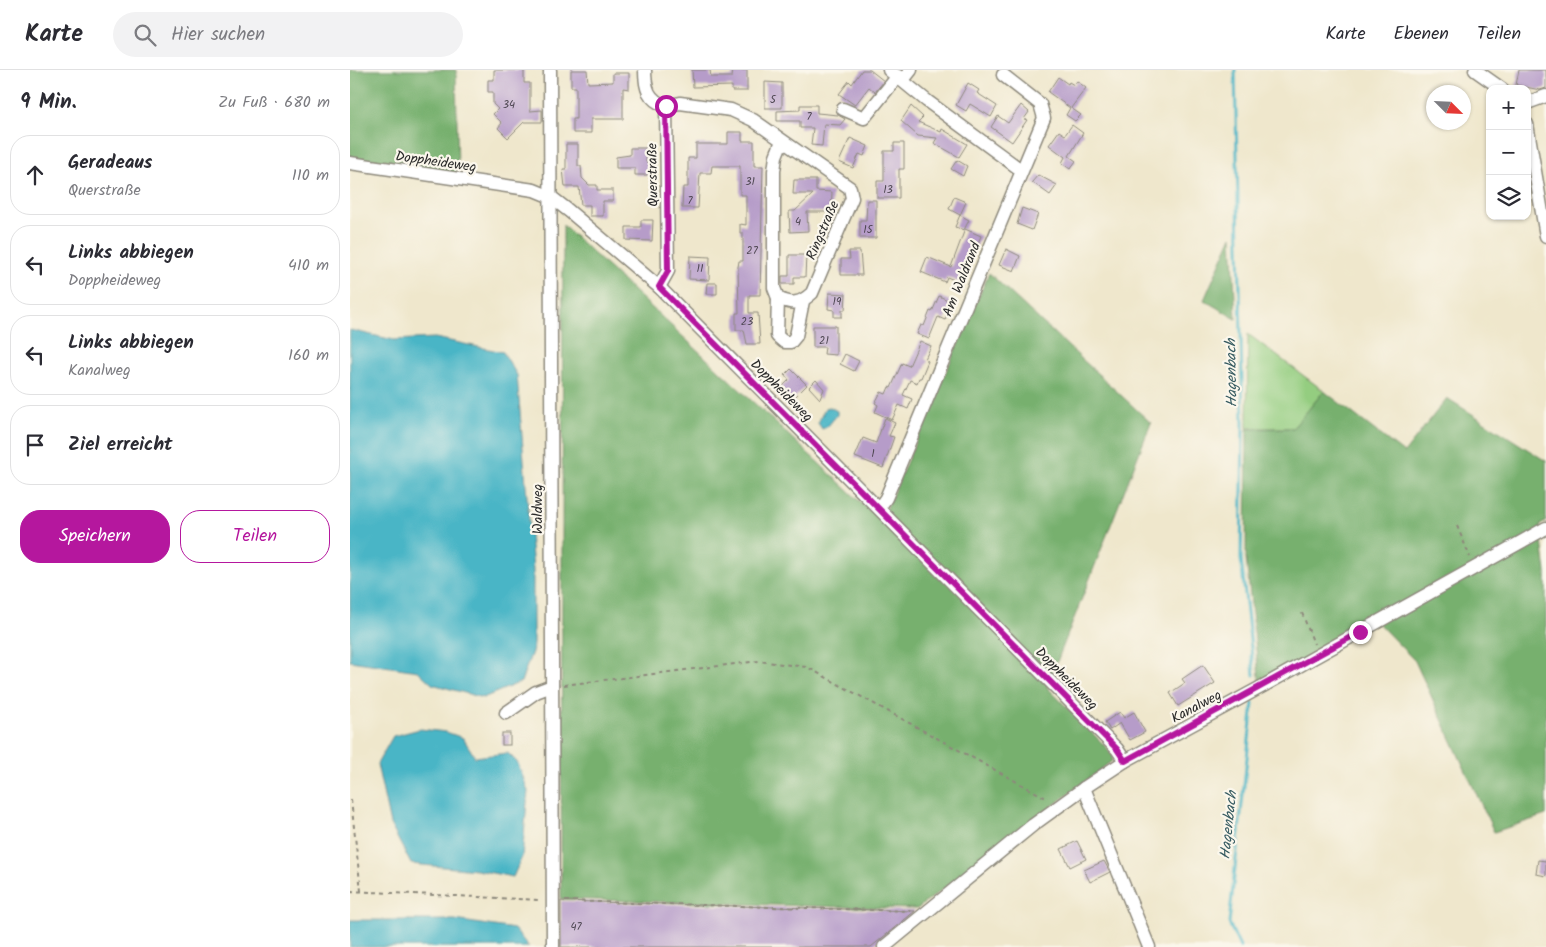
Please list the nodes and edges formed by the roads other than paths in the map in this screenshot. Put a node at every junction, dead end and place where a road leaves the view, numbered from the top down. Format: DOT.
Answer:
graph roads {
  1 [pos="550,70"];
  2 [pos="645,70"];
  3 [pos="911,70"];
  4 [pos="1474,70"];
  5 [pos="897,75"];
  6 [pos="1003,75"];
  7 [pos="1496,85"];
  8 [pos="1546,96"];
  9 [pos="1531,102"];
  10 [pos="666,106"];
  11 [pos="843,109"];
  12 [pos="1528,130"];
  13 [pos="782,142"];
  14 [pos="350,163"];
  15 [pos="1021,170"];
  16 [pos="551,197"];
  17 [pos="1546,236"];
  18 [pos="659,287"];
  19 [pos="778,298"];
  20 [pos="803,302"];
  21 [pos="879,508"];
  22 [pos="1546,528"];
  23 [pos="552,686"];
  24 [pos="506,713"];
  25 [pos="1125,761"];
  26 [pos="1084,788"];
  27 [pos="553,947"];
  28 [pos="884,947"];
  29 [pos="1148,947"];
  1 -- 16 [label="street, Waldweg"];
  2 -- 10 [label="street"];
  3 -- 5 [label="street"];
  4 -- 7 [label="street"];
  5 -- 11 [label="street"];
  5 -- 15 [label="street"];
  6 -- 15 [label="street, Am Waldrand"];
  8 -- 9 [label="street"];
  10 -- 13 [label="street, Ringstraße"];
  10 -- 18 [label="street, Querstraße"];
  12 -- 17 [label="street"];
  13 -- 19 [label="street, Ringstraße"];
  13 -- 20 [label="street, Ringstraße"];
  14 -- 16 [label="street, Doppheideweg"];
  15 -- 21 [label="street, Am Waldrand"];
  16 -- 18 [label="street, Doppheideweg"];
  16 -- 23 [label="street, Waldweg"];
  18 -- 21 [label="street, Doppheideweg"];
  19 -- 20 [label="street"];
  19 -- 20 [label="street, Ringstraße"];
  21 -- 25 [label="street, Doppheideweg"];
  22 -- 25 [label="street, Kanalweg"];
  23 -- 24 [label="street"];
  23 -- 27 [label="street, Waldweg"];
  25 -- 26 [label="street, Kanalweg"];
  26 -- 28 [label="street, Kanalweg"];
  26 -- 29 [label="street"];
}
